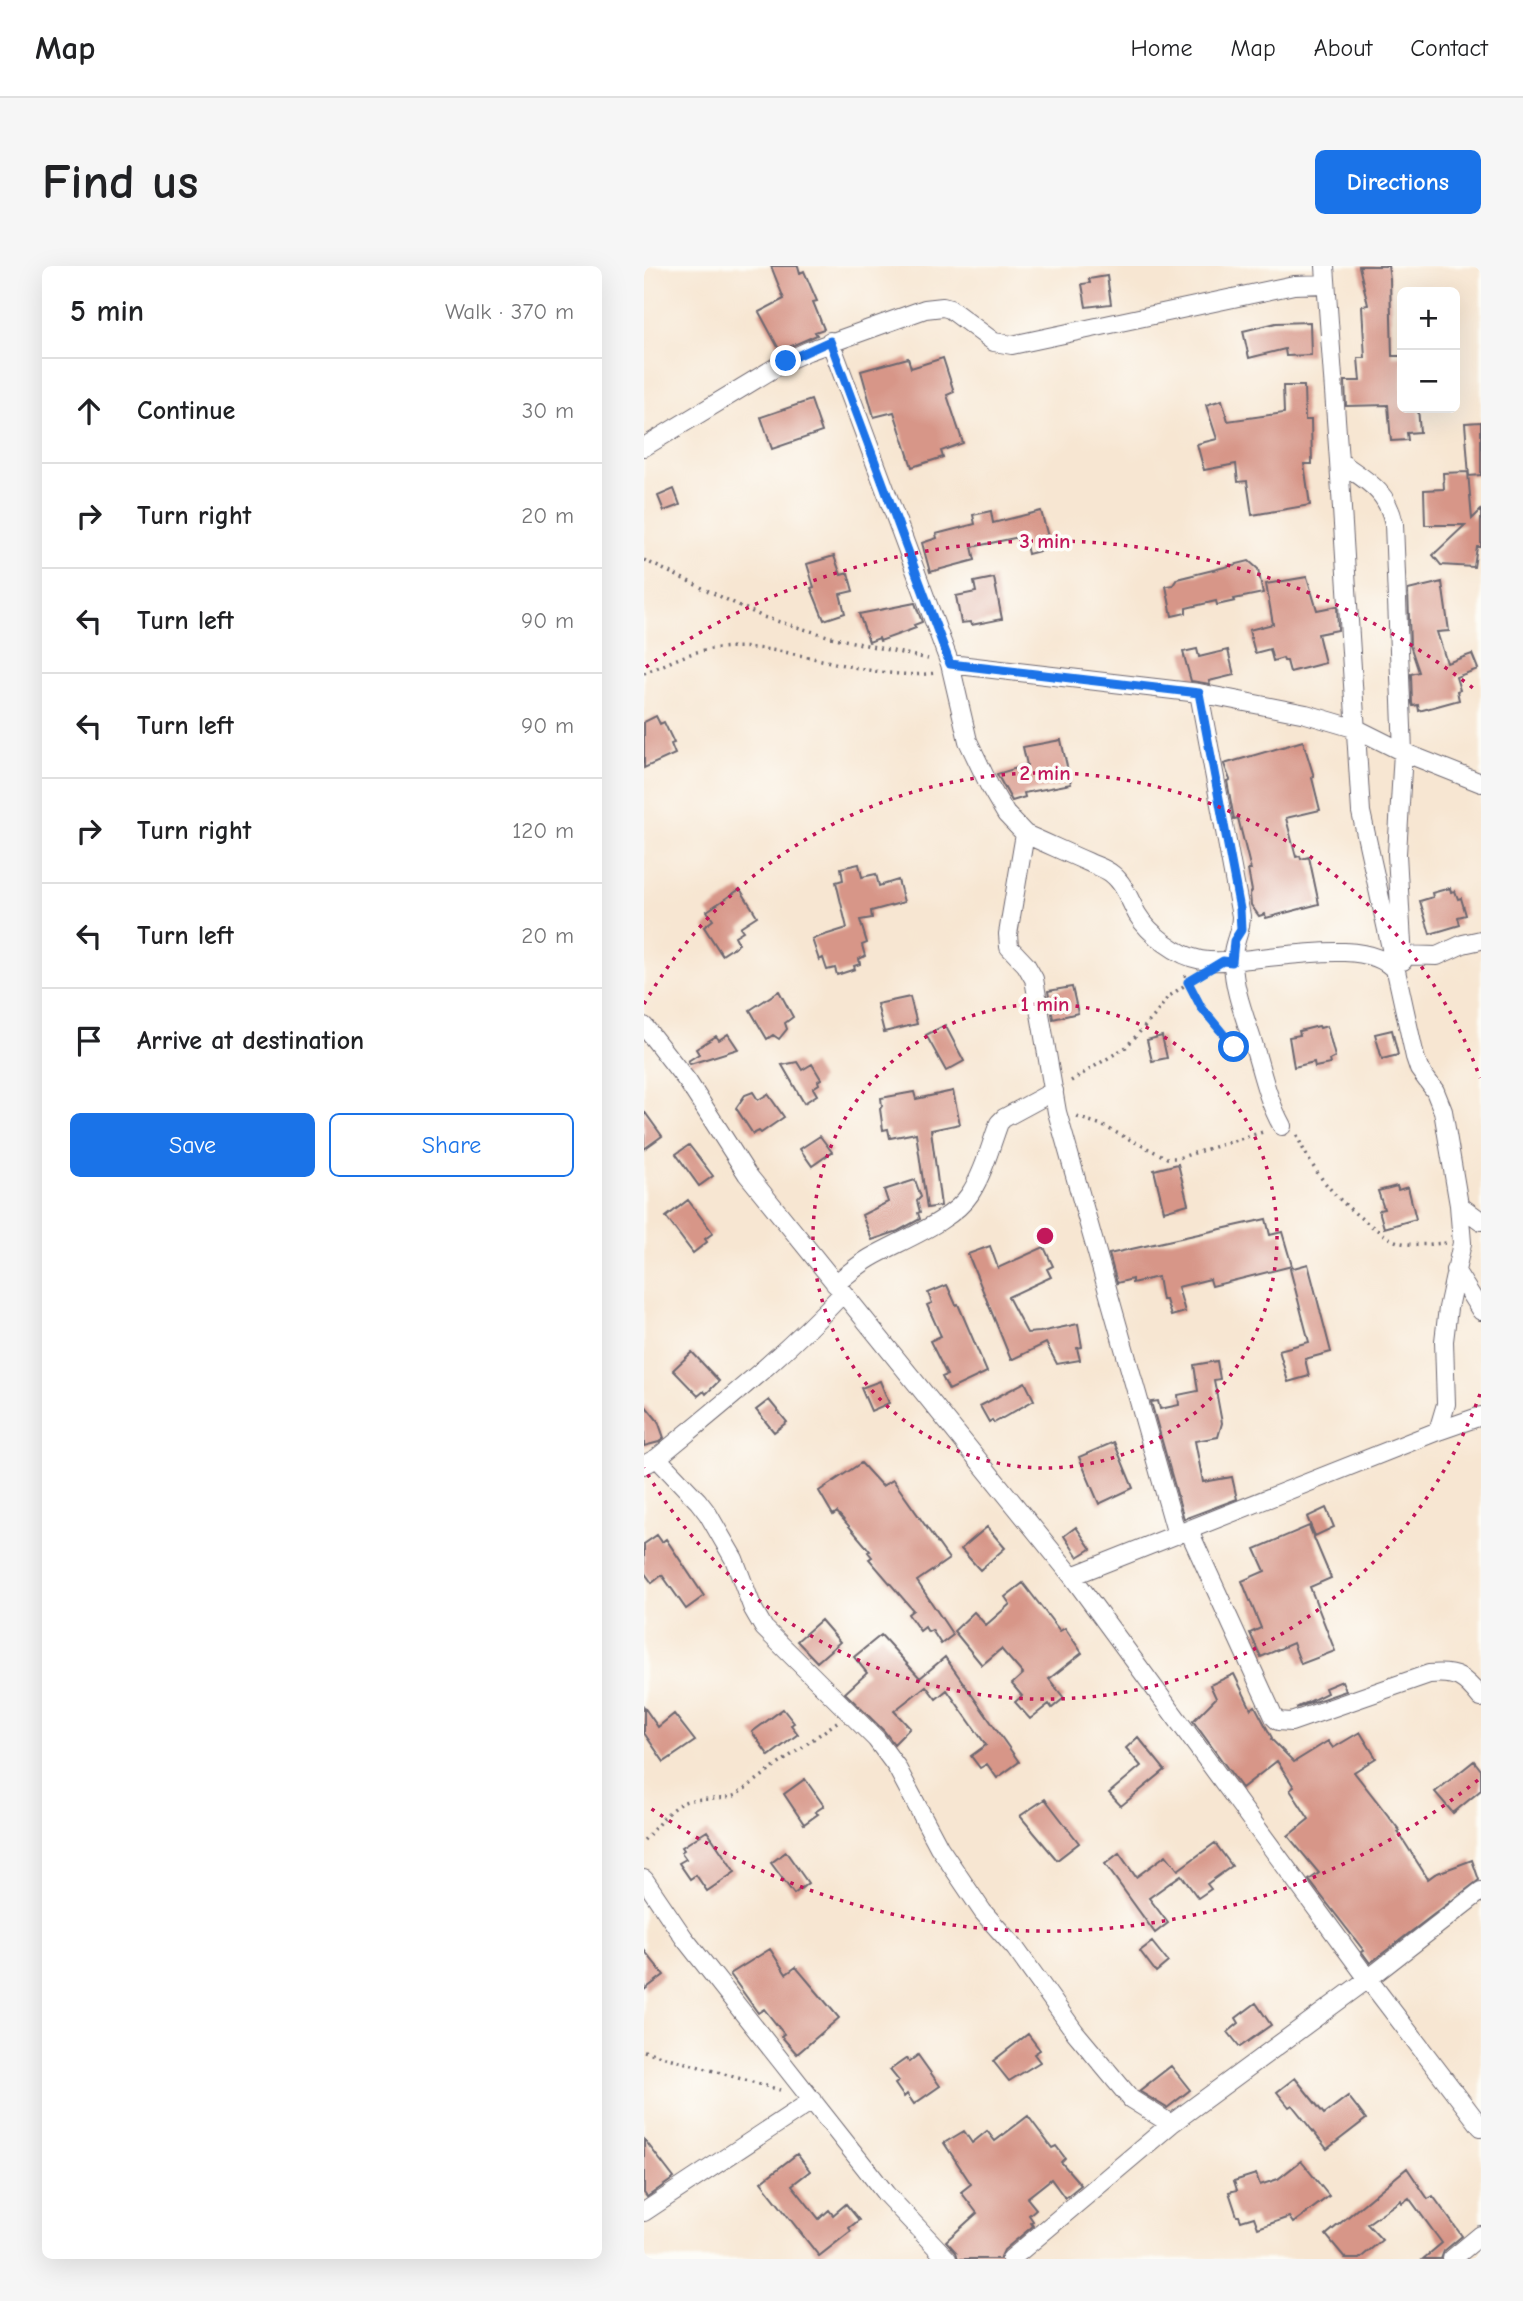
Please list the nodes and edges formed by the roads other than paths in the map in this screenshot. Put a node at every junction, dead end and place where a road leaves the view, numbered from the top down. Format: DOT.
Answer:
graph roads {
  1 [pos="1325,275"];
  2 [pos="830,341"];
  3 [pos="644,447"];
  4 [pos="1339,461"];
  5 [pos="951,668"];
  6 [pos="1199,693"];
  7 [pos="1357,729"];
  8 [pos="1403,752"];
  9 [pos="1481,783"];
  10 [pos="1025,834"];
  11 [pos="1481,940"];
  12 [pos="1402,955"];
  13 [pos="1228,961"];
  14 [pos="1397,974"];
  15 [pos="1407,1023"];
  16 [pos="644,1026"];
  17 [pos="1054,1091"];
  18 [pos="1282,1126"];
  19 [pos="1460,1205"];
  20 [pos="1481,1221"];
  21 [pos="1455,1270"];
  22 [pos="839,1289"];
  23 [pos="1481,1311"];
  24 [pos="1481,1416"];
  25 [pos="1438,1431"];
  26 [pos="648,1461"];
  27 [pos="1183,1533"];
  28 [pos="1072,1576"];
  29 [pos="1481,1698"];
  30 [pos="644,1879"];
  31 [pos="1481,1891"];
  32 [pos="1368,1979"];
  33 [pos="813,2100"];
  34 [pos="1171,2123"];
  35 [pos="1481,2127"];
  36 [pos="644,2212"];
  37 [pos="1481,2235"];
  38 [pos="947,2259"];
  39 [pos="1011,2259"];
  40 [pos="1452,2259"];
  1 -- 2 [label="street"];
  1 -- 4 [label="street"];
  2 -- 3 [label="street"];
  2 -- 5 [label="street"];
  4 -- 7 [label="street"];
  4 -- 8 [label="street"];
  5 -- 6 [label="street"];
  5 -- 10 [label="street"];
  6 -- 7 [label="street"];
  6 -- 13 [label="street"];
  7 -- 8 [label="street"];
  7 -- 14 [label="street"];
  8 -- 9 [label="street"];
  8 -- 12 [label="street"];
  10 -- 13 [label="street"];
  10 -- 17 [label="street"];
  11 -- 12 [label="street"];
  12 -- 15 [label="street"];
  13 -- 14 [label="street"];
  13 -- 18 [label="street"];
  14 -- 15 [label="street"];
  15 -- 19 [label="street"];
  16 -- 22 [label="street"];
  17 -- 22 [label="street"];
  17 -- 27 [label="street"];
  19 -- 20 [label="street"];
  19 -- 21 [label="street"];
  21 -- 23 [label="street"];
  21 -- 25 [label="street"];
  22 -- 26 [label="street"];
  22 -- 28 [label="street"];
  24 -- 25 [label="street"];
  25 -- 27 [label="street"];
  26 -- 34 [label="street"];
  27 -- 28 [label="street"];
  27 -- 29 [label="street"];
  28 -- 32 [label="street"];
  30 -- 33 [label="street"];
  31 -- 32 [label="street"];
  32 -- 34 [label="street"];
  32 -- 35 [label="street"];
  33 -- 36 [label="street"];
  33 -- 38 [label="street"];
  34 -- 39 [label="street"];
  37 -- 40 [label="street"];
}
